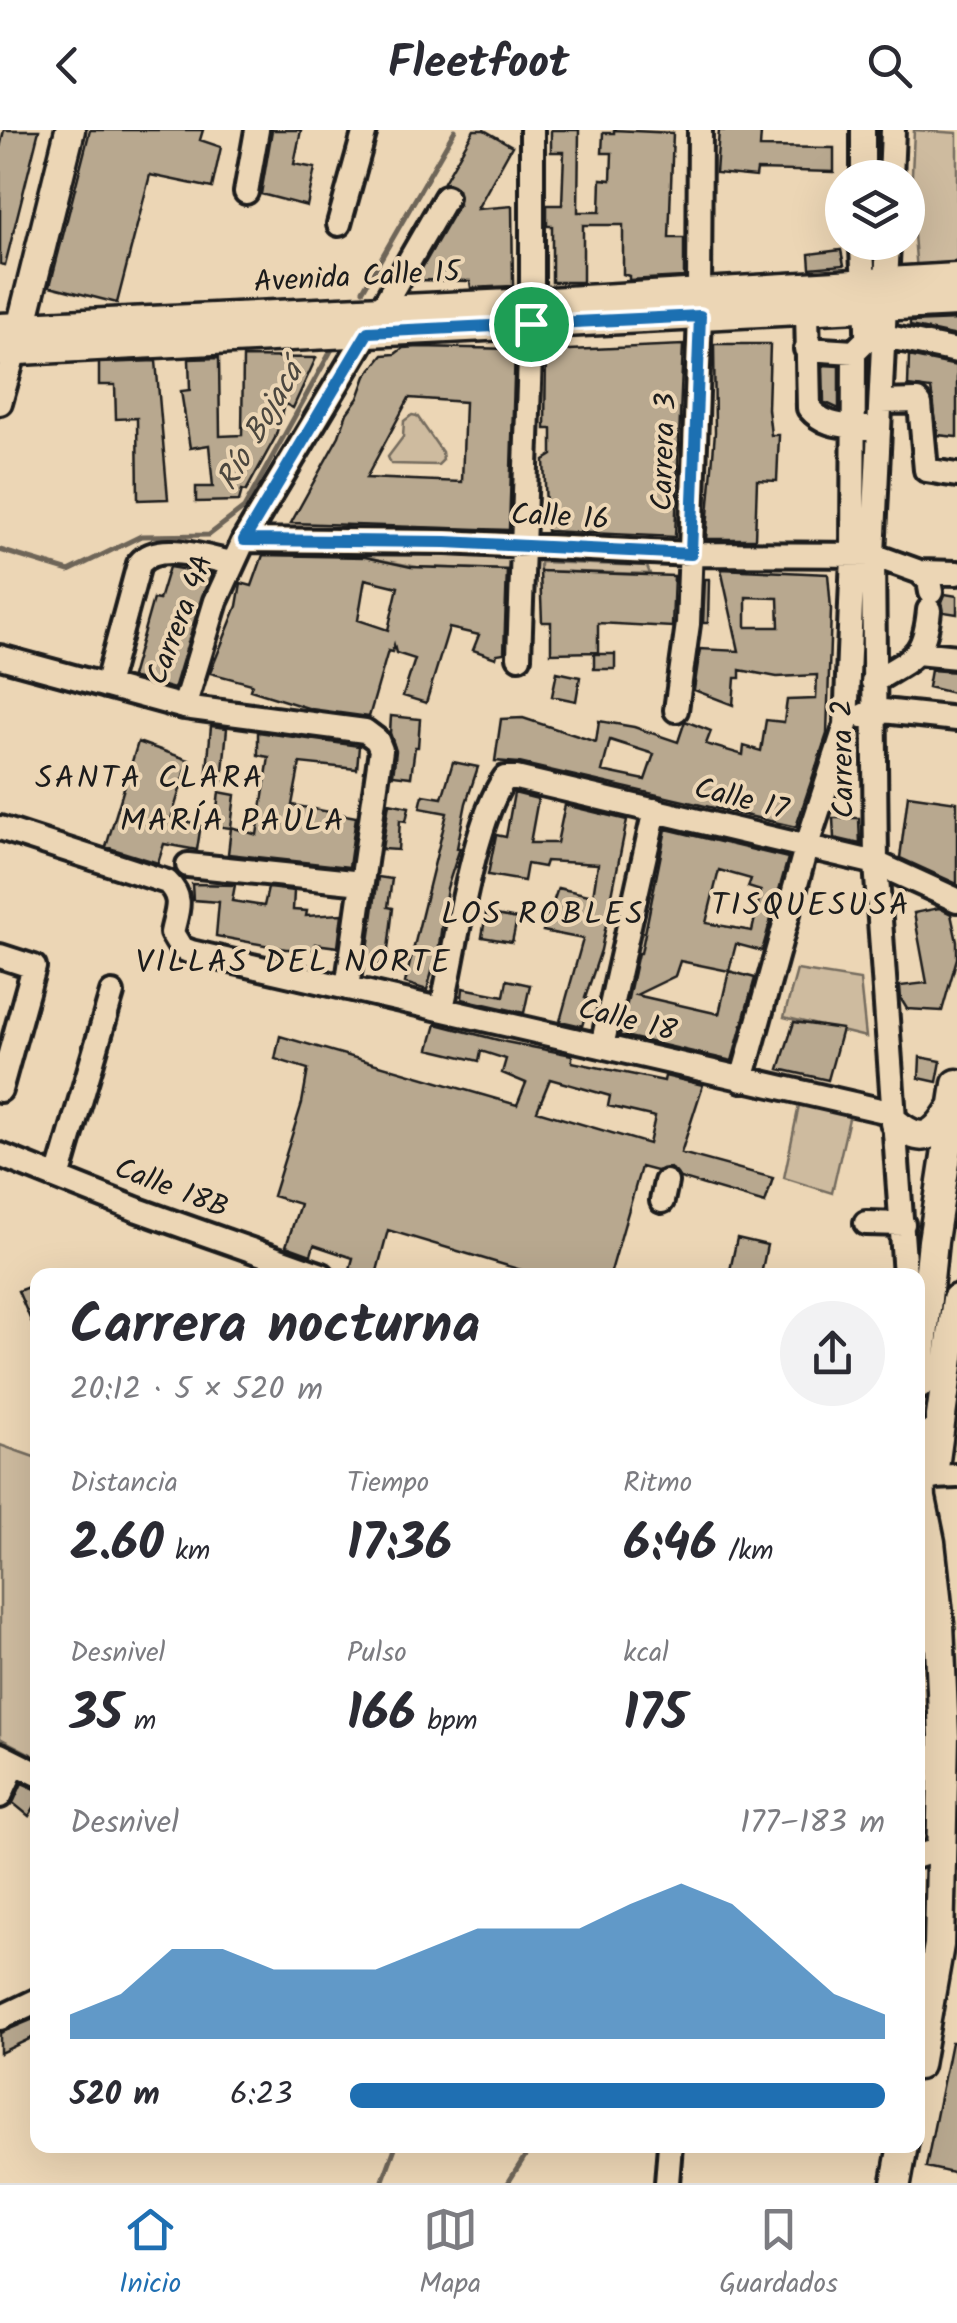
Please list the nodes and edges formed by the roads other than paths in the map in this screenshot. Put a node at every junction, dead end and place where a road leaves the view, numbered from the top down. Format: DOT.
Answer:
graph roads {
  1 [pos="70,130"];
  2 [pos="258,130"];
  3 [pos="366,130"];
  4 [pos="532,130"];
  5 [pos="700,130"];
  6 [pos="864,130"];
  7 [pos="893,130"];
  8 [pos="863,160"];
  9 [pos="892,160"];
  10 [pos="246,192"];
  11 [pos="446,197"];
  12 [pos="339,224"];
  13 [pos="866,260"];
  14 [pos="884,260"];
  15 [pos="957,278"];
  16 [pos="875,295"];
  17 [pos="957,302"];
  18 [pos="700,304"];
  19 [pos="807,310"];
  20 [pos="531,314"];
  21 [pos="368,321"];
  22 [pos="10,339"];
  23 [pos="868,342"];
  24 [pos="806,349"];
  25 [pos="957,351"];
  26 [pos="881,402"];
  27 [pos="0,403"];
  28 [pos="853,426"];
  29 [pos="880,429"];
  30 [pos="957,476"];
  31 [pos="244,540"];
  32 [pos="524,546"];
  33 [pos="691,554"];
  34 [pos="863,556"];
  35 [pos="234,563"];
  36 [pos="957,573"];
  37 [pos="926,592"];
  38 [pos="918,653"];
  39 [pos="0,657"];
  40 [pos="518,657"];
  41 [pos="957,657"];
  42 [pos="874,682"];
  43 [pos="106,686"];
  44 [pos="184,707"];
  45 [pos="676,710"];
  46 [pos="874,710"];
  47 [pos="957,719"];
  48 [pos="846,725"];
  49 [pos="654,810"];
  50 [pos="0,828"];
  51 [pos="806,848"];
  52 [pos="876,863"];
  53 [pos="188,865"];
  54 [pos="362,883"];
  55 [pos="957,900"];
  56 [pos="0,956"];
  57 [pos="347,988"];
  58 [pos="112,993"];
  59 [pos="442,1008"];
  60 [pos="602,1046"];
  61 [pos="742,1080"];
  62 [pos="0,1090"];
  63 [pos="954,1097"];
  64 [pos="894,1118"];
  65 [pos="0,1155"];
  66 [pos="58,1178"];
  67 [pos="942,1192"];
  68 [pos="866,1223"];
  69 [pos="903,1224"];
  70 [pos="957,1262"];
  71 [pos="305,1268"];
  72 [pos="905,1268"];
  73 [pos="957,1300"];
  74 [pos="925,1307"];
  75 [pos="930,1388"];
  76 [pos="925,1461"];
  77 [pos="932,1487"];
  78 [pos="928,1626"];
  79 [pos="930,1852"];
  80 [pos="948,1942"];
  81 [pos="925,2000"];
  82 [pos="30,2004"];
  83 [pos="0,2018"];
  84 [pos="669,2153"];
  85 [pos="902,2153"];
  86 [pos="900,2182"];
  87 [pos="667,2183"];
  1 -- 22 [label="main road"];
  2 -- 10 [label="street"];
  3 -- 12 [label="street"];
  4 -- 20 [label="street"];
  5 -- 18 [label="street, Carrera 3"];
  6 -- 8 [label="street"];
  7 -- 9 [label="street"];
  11 -- 21 [label="street, Carrera 4A"];
  13 -- 16 [label="street, Carrera 2"];
  14 -- 16 [label="street, Carrera 2"];
  15 -- 16 [label="main road, Avenida Calle 15"];
  16 -- 17 [label="main road, Avenida Calle 15"];
  16 -- 18 [label="main road, Avenida Calle 15"];
  16 -- 19 [label="main road, Avenida Calle 15"];
  16 -- 23 [label="street, Carrera 2"];
  18 -- 19 [label="main road, Avenida Calle 15"];
  18 -- 20 [label="main road, Avenida Calle 15"];
  18 -- 33 [label="street, Carrera 3"];
  19 -- 24 [label="street"];
  20 -- 21 [label="main road, Avenida Calle 15"];
  20 -- 32 [label="street"];
  21 -- 22 [label="main road, Avenida Calle 15"];
  21 -- 31 [label="street, Carrera 4A"];
  22 -- 27 [label="street"];
  23 -- 24 [label="street"];
  23 -- 25 [label="street"];
  23 -- 26 [label="street, Carrera 2"];
  23 -- 28 [label="street, Carrera 2"];
  24 -- 28 [label="street"];
  26 -- 29 [label="street, Carrera 2"];
  26 -- 30 [label="street"];
  28 -- 29 [label="street"];
  28 -- 34 [label="street, Carrera 2"];
  29 -- 34 [label="street, Carrera 2"];
  31 -- 32 [label="street, Calle 16"];
  31 -- 35 [label="street, Carrera 4A"];
  32 -- 33 [label="street, Calle 16"];
  32 -- 40 [label="street"];
  33 -- 34 [label="street, Calle 16"];
  33 -- 45 [label="street, Carrera 3"];
  34 -- 37 [label="street, Calle 16"];
  34 -- 42 [label="street, Carrera 2"];
  34 -- 48 [label="street, Carrera 2"];
  35 -- 43 [label="street"];
  35 -- 44 [label="street, Carrera 4A"];
  36 -- 37 [label="street, Calle 16"];
  37 -- 38 [label="street"];
  38 -- 41 [label="street"];
  38 -- 42 [label="street"];
  39 -- 43 [label="street, Carrera 4A"];
  42 -- 46 [label="street, Carrera 2"];
  43 -- 44 [label="street, Carrera 4A"];
  44 -- 54 [label="street"];
  46 -- 47 [label="street"];
  46 -- 48 [label="street"];
  46 -- 52 [label="street, Carrera 2"];
  48 -- 51 [label="street, Carrera 2"];
  49 -- 51 [label="street, Calle 17"];
  49 -- 59 [label="street, Calle 17"];
  49 -- 60 [label="street"];
  50 -- 57 [label="street, Calle 18"];
  51 -- 52 [label="street, Calle 17"];
  51 -- 61 [label="street, Carrera 2"];
  52 -- 55 [label="street, Calle 17"];
  52 -- 64 [label="street, Carrera 2"];
  53 -- 54 [label="street"];
  54 -- 57 [label="street"];
  56 -- 62 [label="street"];
  57 -- 59 [label="street, Calle 18"];
  58 -- 66 [label="street"];
  59 -- 60 [label="street, Calle 18"];
  60 -- 61 [label="street, Calle 18"];
  61 -- 64 [label="street, Calle 18"];
  63 -- 64 [label="main road"];
  63 -- 67 [label="main road"];
  64 -- 69 [label="street, Carrera 2"];
  65 -- 66 [label="street, Calle 18B"];
  66 -- 71 [label="street, Calle 18B"];
  67 -- 70 [label="main road"];
  67 -- 74 [label="main road"];
  68 -- 69 [label="street"];
  69 -- 72 [label="street, Carrera 2"];
  73 -- 75 [label="main road"];
  75 -- 77 [label="main road"];
  76 -- 77 [label="main road"];
  77 -- 78 [label="main road"];
  78 -- 79 [label="main road"];
  79 -- 80 [label="main road"];
  80 -- 81 [label="main road"];
  82 -- 83 [label="street"];
  84 -- 87 [label="street"];
  85 -- 86 [label="main road"];
}
